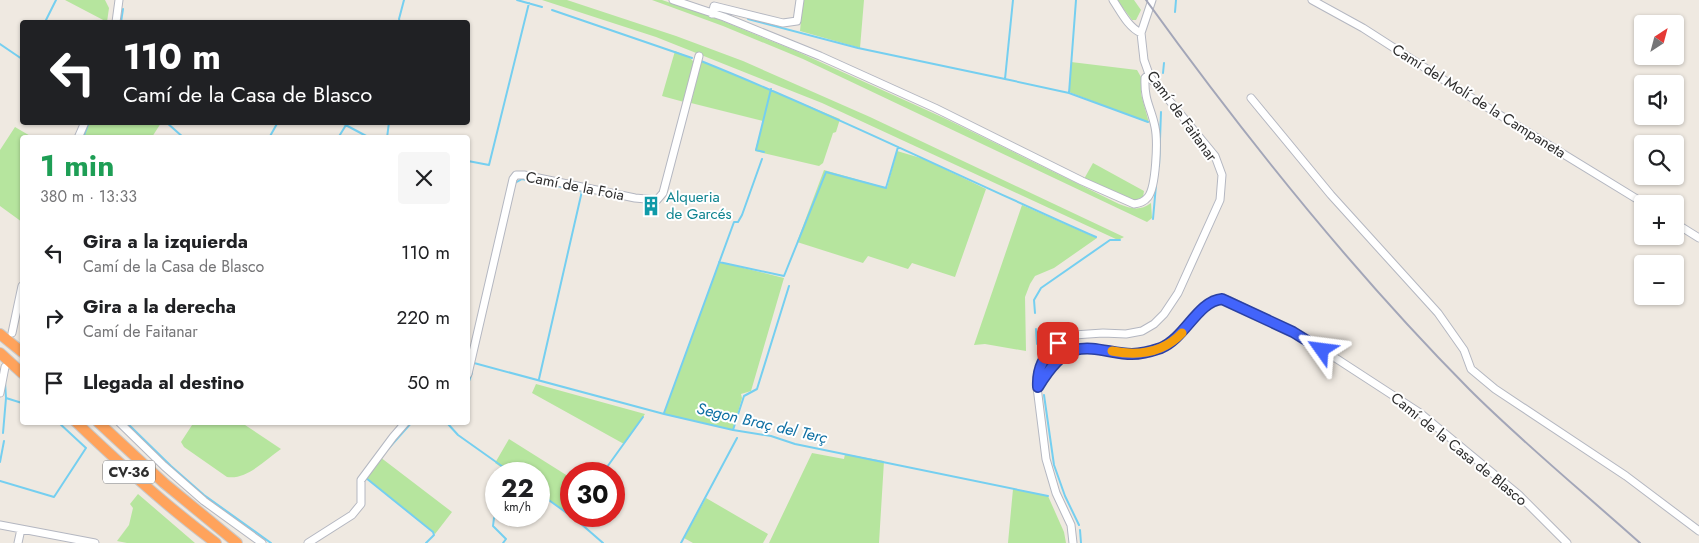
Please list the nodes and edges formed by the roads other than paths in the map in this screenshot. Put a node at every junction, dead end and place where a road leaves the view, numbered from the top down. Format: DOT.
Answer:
graph roads {
  1 [pos="119,0"];
  2 [pos="673,0"];
  3 [pos="800,0"];
  4 [pos="1113,0"];
  5 [pos="1152,0"];
  6 [pos="1312,0"];
  7 [pos="712,14"];
  8 [pos="116,20"];
  9 [pos="1141,33"];
  10 [pos="699,56"];
  11 [pos="1149,74"];
  12 [pos="1251,98"];
  13 [pos="1634,198"];
  14 [pos="1684,229"];
  15 [pos="1699,238"];
  16 [pos="20,295"];
  17 [pos="15,317"];
  18 [pos="20,321"];
  19 [pos="12,333"];
  20 [pos="0,334"];
  21 [pos="20,350"];
  22 [pos="0,354"];
  23 [pos="470,365"];
  24 [pos="5,367"];
  25 [pos="20,371"];
  26 [pos="1038,387"];
  27 [pos="0,393"];
  28 [pos="79,425"];
  29 [pos="101,425"];
  30 [pos="122,425"];
  31 [pos="403,425"];
  32 [pos="198,512"];
  33 [pos="183,520"];
  34 [pos="0,525"];
  35 [pos="20,528"];
  36 [pos="1699,531"];
  37 [pos="18,543"];
  38 [pos="95,543"];
  39 [pos="207,543"];
  40 [pos="216,543"];
  41 [pos="237,543"];
  42 [pos="246,543"];
  43 [pos="262,543"];
  44 [pos="308,543"];
  45 [pos="1073,543"];
  46 [pos="1567,543"];
  1 -- 8 [label="street"];
  2 -- 7 [label="street"];
  3 -- 7 [label="street"];
  4 -- 9 [label="street"];
  5 -- 9 [label="street, Camí de Faitanar"];
  6 -- 13 [label="street, Camí del Molí de la Campaneta"];
  7 -- 11 [label="street"];
  9 -- 11 [label="street, Camí de Faitanar"];
  10 -- 23 [label="street, Camí de la Foia"];
  11 -- 26 [label="street, Camí de Faitanar"];
  12 -- 36 [label="street"];
  14 -- 15 [label="street"];
  16 -- 17 [label="street"];
  17 -- 18 [label="street"];
  17 -- 19 [label="street"];
  20 -- 21 [label="highway"];
  22 -- 25 [label="highway"];
  24 -- 27 [label="street"];
  26 -- 45 [label="street, Camí de Faitanar"];
  26 -- 46 [label="street, Camí de la Casa de Blasco"];
  28 -- 33 [label="highway, CV-36"];
  29 -- 32 [label="highway, CV-36"];
  30 -- 43 [label="street"];
  31 -- 44 [label="street"];
  32 -- 41 [label="highway, CV-36"];
  32 -- 42 [label="highway"];
  33 -- 39 [label="highway"];
  33 -- 40 [label="highway, CV-36"];
  34 -- 35 [label="street"];
  35 -- 37 [label="street"];
  35 -- 38 [label="street"];
}
